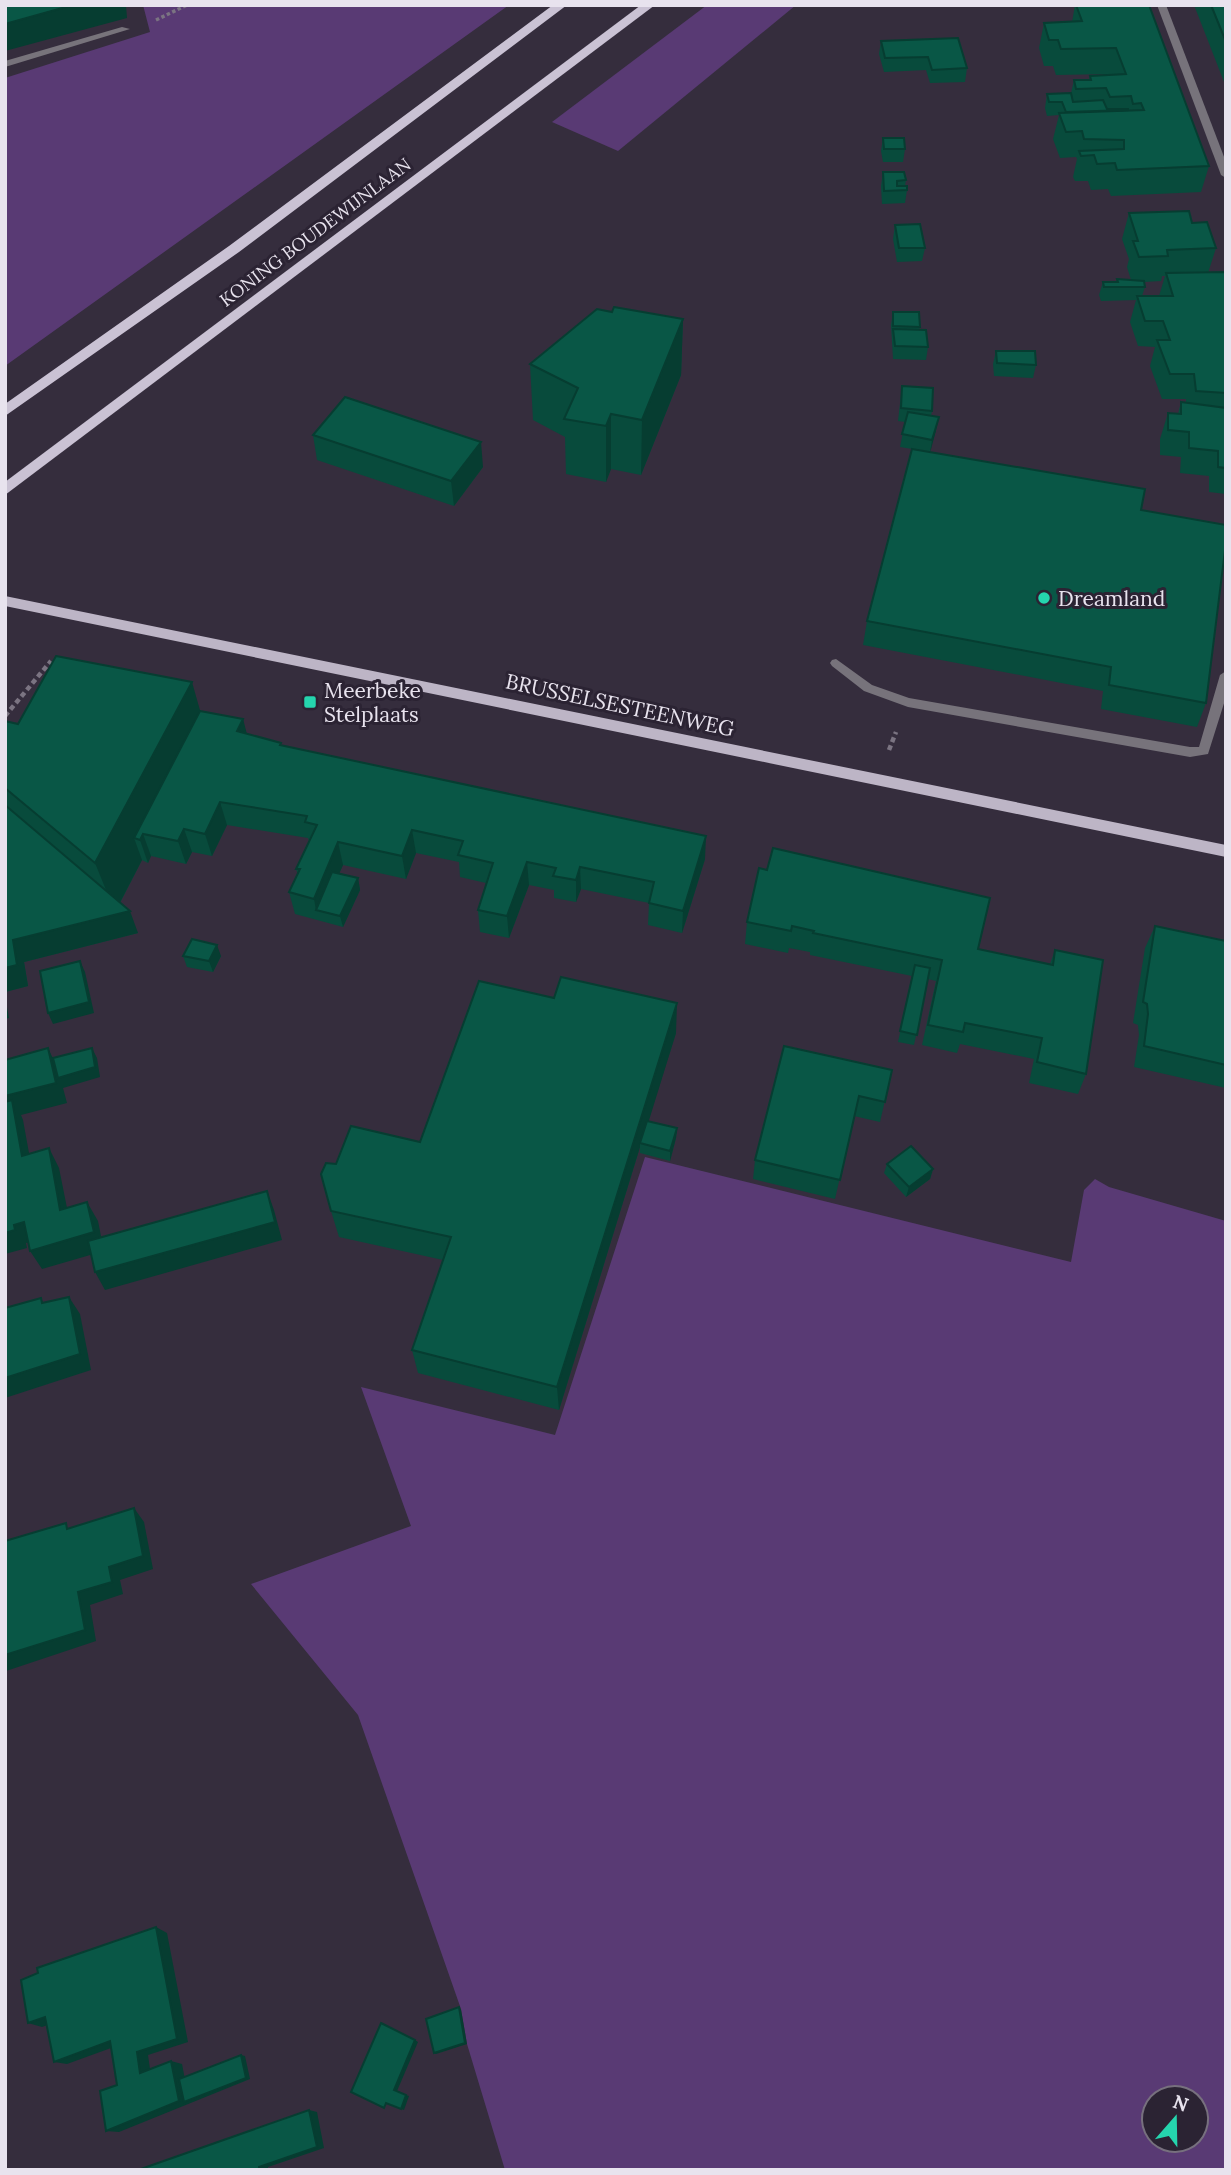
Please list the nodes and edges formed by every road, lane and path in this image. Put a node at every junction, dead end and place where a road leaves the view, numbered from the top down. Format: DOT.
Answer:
graph roads {
  1 [pos="561,5"];
  2 [pos="649,5"];
  3 [pos="1161,5"];
  4 [pos="125,29"];
  5 [pos="5,64"];
  6 [pos="1226,175"];
  7 [pos="5,411"];
  8 [pos="5,490"];
  9 [pos="5,601"];
  10 [pos="51,661"];
  11 [pos="836,663"];
  12 [pos="1226,675"];
  13 [pos="908,702"];
  14 [pos="5,716"];
  15 [pos="877,780"];
  16 [pos="1226,851"];
  1 -- 7 [label="highway, KONING BOUDEWIJNLAAN"];
  2 -- 8 [label="highway, KONING BOUDEWIJNLAAN"];
  3 -- 6 [label="street"];
  4 -- 5 [label="street"];
  9 -- 15 [label="main road, BRUSSELSESTEENWEG"];
  10 -- 14 [label="path"];
  11 -- 13 [label="street"];
  12 -- 13 [label="street"];
  13 -- 15 [label="path"];
  15 -- 16 [label="main road, BRUSSELSESTEENWEG"];
}
